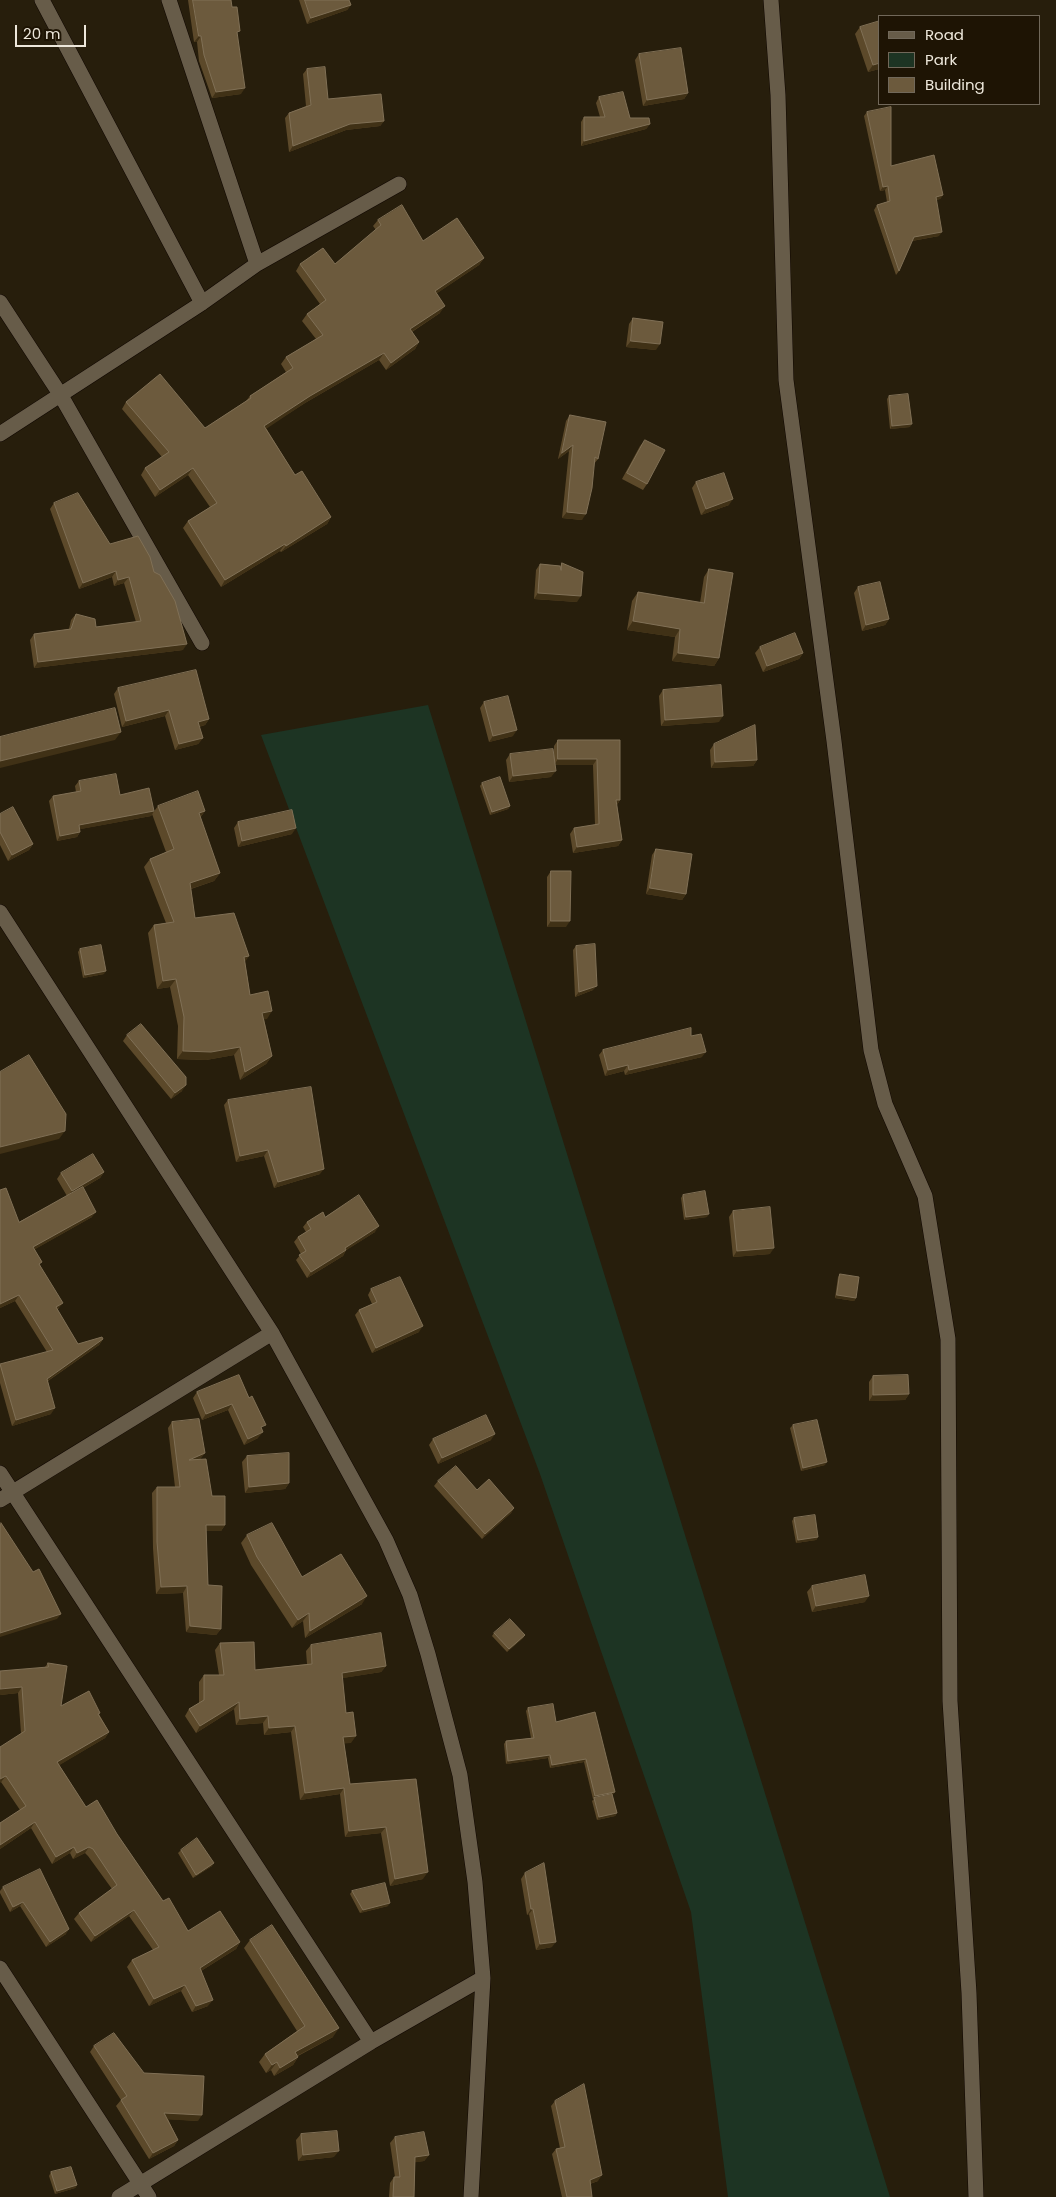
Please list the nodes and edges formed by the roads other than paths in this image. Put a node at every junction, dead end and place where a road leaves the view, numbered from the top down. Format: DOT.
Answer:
graph roads {
  1 [pos="42,0"];
  2 [pos="168,0"];
  3 [pos="771,0"];
  4 [pos="399,184"];
  5 [pos="257,264"];
  6 [pos="0,302"];
  7 [pos="202,303"];
  8 [pos="60,394"];
  9 [pos="0,434"];
  10 [pos="202,643"];
  11 [pos="0,912"];
  12 [pos="272,1333"];
  13 [pos="0,1473"];
  14 [pos="6,1496"];
  15 [pos="0,1968"];
  16 [pos="483,1978"];
  17 [pos="371,2042"];
  18 [pos="142,2184"];
  19 [pos="119,2197"];
  20 [pos="150,2197"];
  21 [pos="471,2197"];
  22 [pos="976,2197"];
  1 -- 7 [label="street"];
  2 -- 5 [label="street"];
  3 -- 22 [label="street"];
  4 -- 5 [label="street"];
  5 -- 7 [label="street"];
  6 -- 8 [label="street"];
  7 -- 8 [label="street"];
  8 -- 9 [label="street"];
  8 -- 10 [label="street"];
  11 -- 12 [label="street"];
  12 -- 14 [label="street"];
  12 -- 16 [label="street"];
  13 -- 14 [label="street"];
  14 -- 17 [label="street"];
  15 -- 18 [label="street"];
  16 -- 17 [label="street"];
  16 -- 21 [label="street"];
  17 -- 18 [label="street"];
  18 -- 19 [label="street"];
  18 -- 20 [label="street"];
}
